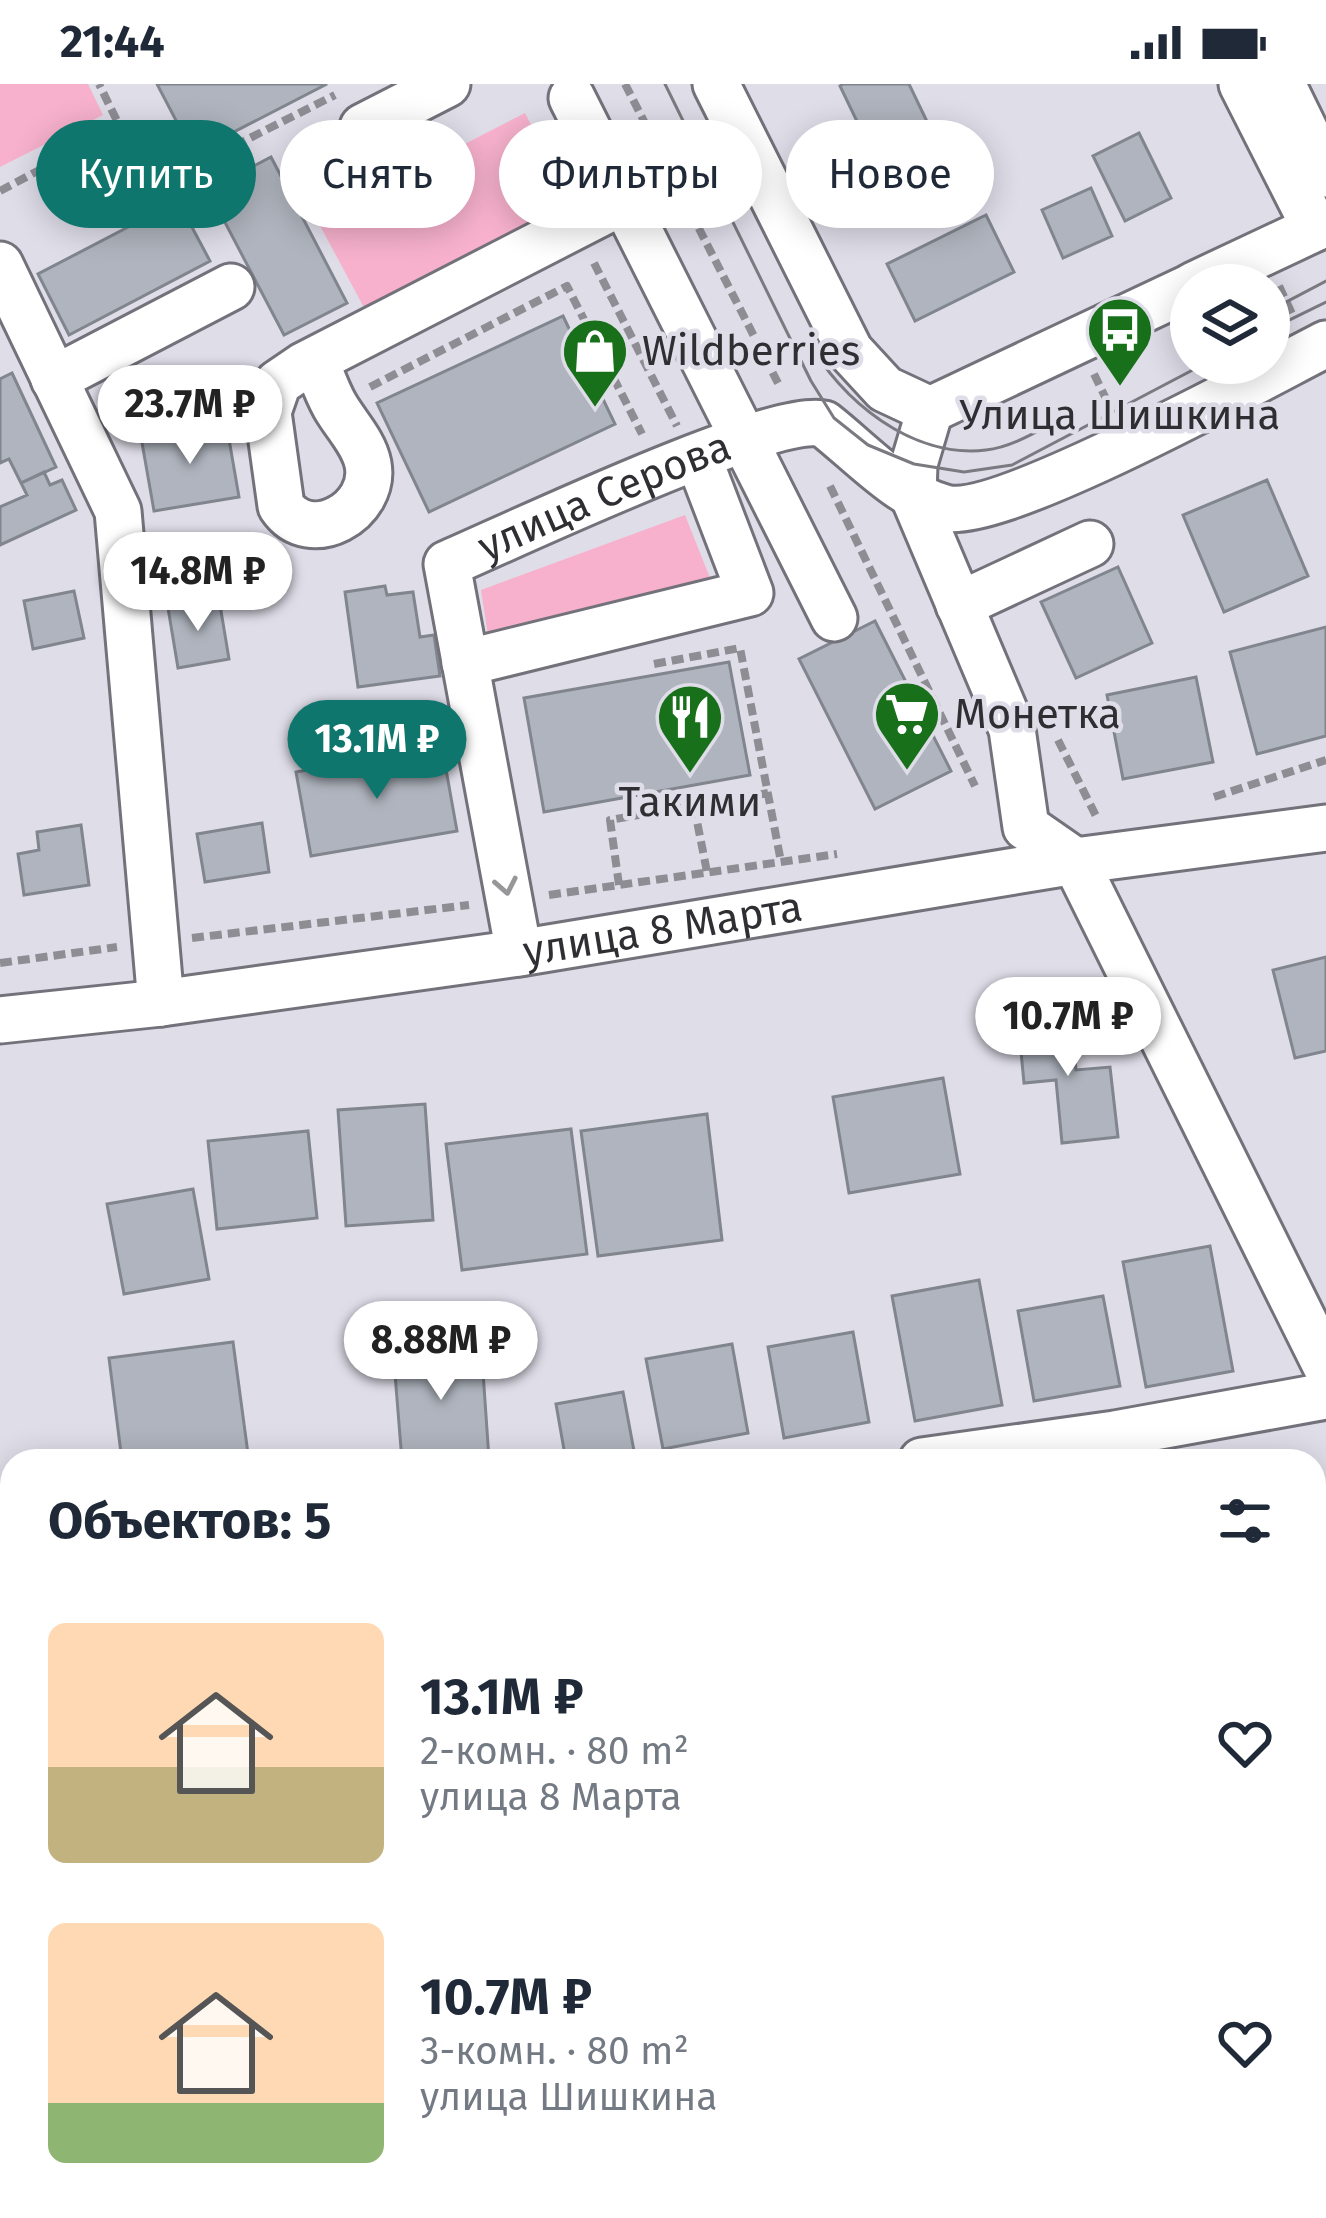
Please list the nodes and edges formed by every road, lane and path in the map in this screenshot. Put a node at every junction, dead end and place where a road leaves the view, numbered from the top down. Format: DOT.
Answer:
graph roads {
  1 [pos="99,84"];
  2 [pos="716,84"];
  3 [pos="1242,84"];
  4 [pos="1282,84"];
  5 [pos="441,86"];
  6 [pos="572,98"];
  7 [pos="350,111"];
  8 [pos="117,120"];
  9 [pos="583,120"];
  10 [pos="256,147"];
  11 [pos="36,172"];
  12 [pos="1326,174"];
  13 [pos="0,191"];
  14 [pos="1321,225"];
  15 [pos="572,228"];
  16 [pos="638,228"];
  17 [pos="1264,252"];
  18 [pos="1239,264"];
  19 [pos="0,265"];
  20 [pos="231,286"];
  21 [pos="1170,297"];
  22 [pos="1078,340"];
  23 [pos="1318,348"];
  24 [pos="316,362"];
  25 [pos="54,379"];
  26 [pos="334,405"];
  27 [pos="930,410"];
  28 [pos="746,437"];
  29 [pos="1127,445"];
  30 [pos="680,465"];
  31 [pos="913,495"];
  32 [pos="1090,544"];
  33 [pos="959,604"];
  34 [pos="834,618"];
  35 [pos="465,663"];
  36 [pos="632,668"];
  37 [pos="1054,733"];
  38 [pos="1326,760"];
  39 [pos="768,793"];
  40 [pos="1200,799"];
  41 [pos="694,806"];
  42 [pos="1117,812"];
  43 [pos="1096,816"];
  44 [pos="1026,827"];
  45 [pos="1326,828"];
  46 [pos="850,852"];
  47 [pos="1075,861"];
  48 [pos="781,862"];
  49 [pos="707,872"];
  50 [pos="619,885"];
  51 [pos="509,901"];
  52 [pos="156,942"];
  53 [pos="519,953"];
  54 [pos="0,963"];
  55 [pos="161,1004"];
  56 [pos="0,1020"];
  57 [pos="1326,1366"];
  58 [pos="1326,1396"];
  59 [pos="1008,1449"];
  1 -- 8 [label="path"];
  2 -- 27 [label="street"];
  3 -- 14 [label="street"];
  4 -- 12 [label="street"];
  5 -- 7 [label="street"];
  6 -- 9 [label="street"];
  7 -- 10 [label="path"];
  11 -- 13 [label="path"];
  14 -- 17 [label="street"];
  15 -- 24 [label="street"];
  16 -- 28 [label="street"];
  17 -- 18 [label="street"];
  17 -- 23 [label="path"];
  19 -- 25 [label="street"];
  20 -- 25 [label="street"];
  21 -- 22 [label="street"];
  22 -- 27 [label="street"];
  22 -- 29 [label="path"];
  23 -- 29 [label="street"];
  24 -- 26 [label="street"];
  24 -- 26 [label="street"];
  25 -- 52 [label="street"];
  26 -- 30 [label="path"];
  27 -- 31 [label="street"];
  28 -- 30 [label="street, улица Серова"];
  28 -- 31 [label="street, улица Серова"];
  28 -- 34 [label="street"];
  29 -- 31 [label="street"];
  30 -- 35 [label="street, улица Серова"];
  30 -- 35 [label="street"];
  31 -- 33 [label="street"];
  32 -- 33 [label="street"];
  33 -- 44 [label="street"];
  35 -- 51 [label="street, улица Серова, one-way"];
  36 -- 39 [label="path"];
  37 -- 43 [label="path"];
  38 -- 40 [label="path"];
  39 -- 41 [label="path"];
  39 -- 48 [label="path"];
  41 -- 49 [label="path"];
  41 -- 50 [label="path"];
  42 -- 43 [label="path"];
  43 -- 44 [label="path"];
  44 -- 47 [label="street"];
  45 -- 47 [label="street, улица 8 Марта"];
  46 -- 48 [label="path"];
  47 -- 53 [label="street, улица 8 Марта"];
  47 -- 57 [label="street"];
  48 -- 49 [label="path"];
  49 -- 50 [label="path"];
  50 -- 51 [label="path"];
  51 -- 52 [label="path"];
  51 -- 53 [label="street, улица Серова"];
  52 -- 54 [label="path"];
  52 -- 55 [label="street"];
  53 -- 55 [label="street, улица 8 Марта"];
  55 -- 56 [label="street, улица 8 Марта"];
  58 -- 59 [label="street"];
}
